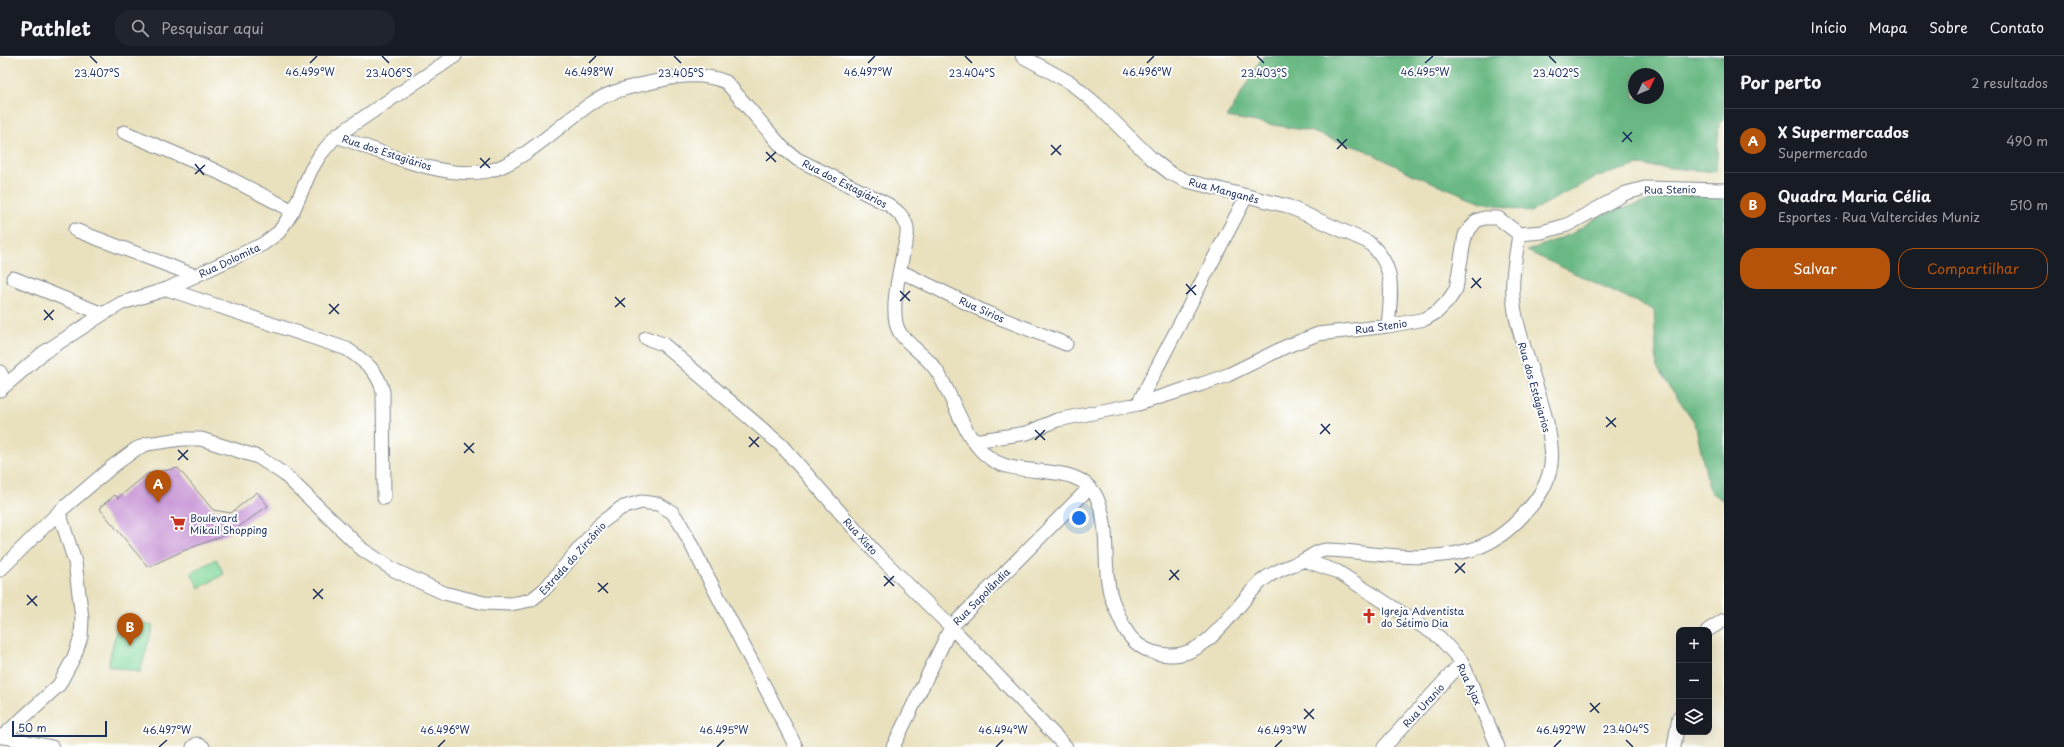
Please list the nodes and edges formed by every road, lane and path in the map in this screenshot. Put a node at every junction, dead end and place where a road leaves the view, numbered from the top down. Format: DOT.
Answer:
graph roads {
  1 [pos="455,56"];
  2 [pos="1022,56"];
  3 [pos="124,132"];
  4 [pos="336,136"];
  5 [pos="1724,190"];
  6 [pos="1246,197"];
  7 [pos="293,211"];
  8 [pos="75,230"];
  9 [pos="1519,234"];
  10 [pos="900,271"];
  11 [pos="196,276"];
  12 [pos="13,278"];
  13 [pos="167,290"];
  14 [pos="103,314"];
  15 [pos="1388,326"];
  16 [pos="646,338"];
  17 [pos="1066,344"];
  18 [pos="0,372"];
  19 [pos="3,387"];
  20 [pos="1138,404"];
  21 [pos="974,441"];
  22 [pos="1089,488"];
  23 [pos="384,498"];
  24 [pos="59,512"];
  25 [pos="1304,560"];
  26 [pos="0,570"];
  27 [pos="1724,620"];
  28 [pos="951,627"];
  29 [pos="1712,628"];
  30 [pos="1462,662"];
  31 [pos="1676,735"];
  32 [pos="1,736"];
  33 [pos="52,747"];
  34 [pos="193,747"];
  35 [pos="203,747"];
  36 [pos="796,747"];
  37 [pos="893,747"];
  38 [pos="1066,747"];
  39 [pos="1384,747"];
  40 [pos="1498,747"];
  41 [pos="1674,747"];
  1 -- 4 [label="street, Rua Dolomita"];
  2 -- 6 [label="street, Rua Manganês"];
  3 -- 7 [label="street"];
  4 -- 7 [label="street, Rua Dolomita"];
  4 -- 10 [label="street, Rua dos Estagiários"];
  5 -- 9 [label="street, Rua Stenio"];
  6 -- 15 [label="street, Rua Manganês"];
  6 -- 20 [label="street"];
  7 -- 11 [label="street, Rua Dolomita"];
  8 -- 11 [label="street"];
  9 -- 15 [label="street, Rua Stenio"];
  9 -- 25 [label="street, Rua dos Estágiarios"];
  10 -- 17 [label="street, Rua Sirios"];
  10 -- 21 [label="street, Rua dos Estagiários"];
  11 -- 13 [label="street, Rua Dolomita"];
  12 -- 14 [label="street"];
  13 -- 14 [label="street, Rua Dolomita"];
  13 -- 23 [label="street"];
  14 -- 19 [label="street, Rua Dolomita"];
  15 -- 20 [label="street, Rua Stenio"];
  16 -- 28 [label="street, Rua Xisto"];
  18 -- 19 [label="street"];
  20 -- 21 [label="street, Rua Stenio"];
  21 -- 22 [label="street, Rua dos Estagiários"];
  22 -- 25 [label="street, Rua dos Estagiários"];
  22 -- 28 [label="street, Rua Sapolândia"];
  24 -- 26 [label="street, Estrada do Zircônio"];
  24 -- 32 [label="street"];
  24 -- 36 [label="street, Estrada do Zircônio"];
  25 -- 30 [label="street, Rua Ajax"];
  27 -- 29 [label="street"];
  28 -- 37 [label="street, Rua Sapolândia"];
  28 -- 38 [label="street, Rua Xisto"];
  30 -- 39 [label="street, Rua Uranio"];
  30 -- 40 [label="street, Rua Ajax"];
  31 -- 41 [label="street"];
  32 -- 33 [label="street"];
  34 -- 35 [label="street"];
}
